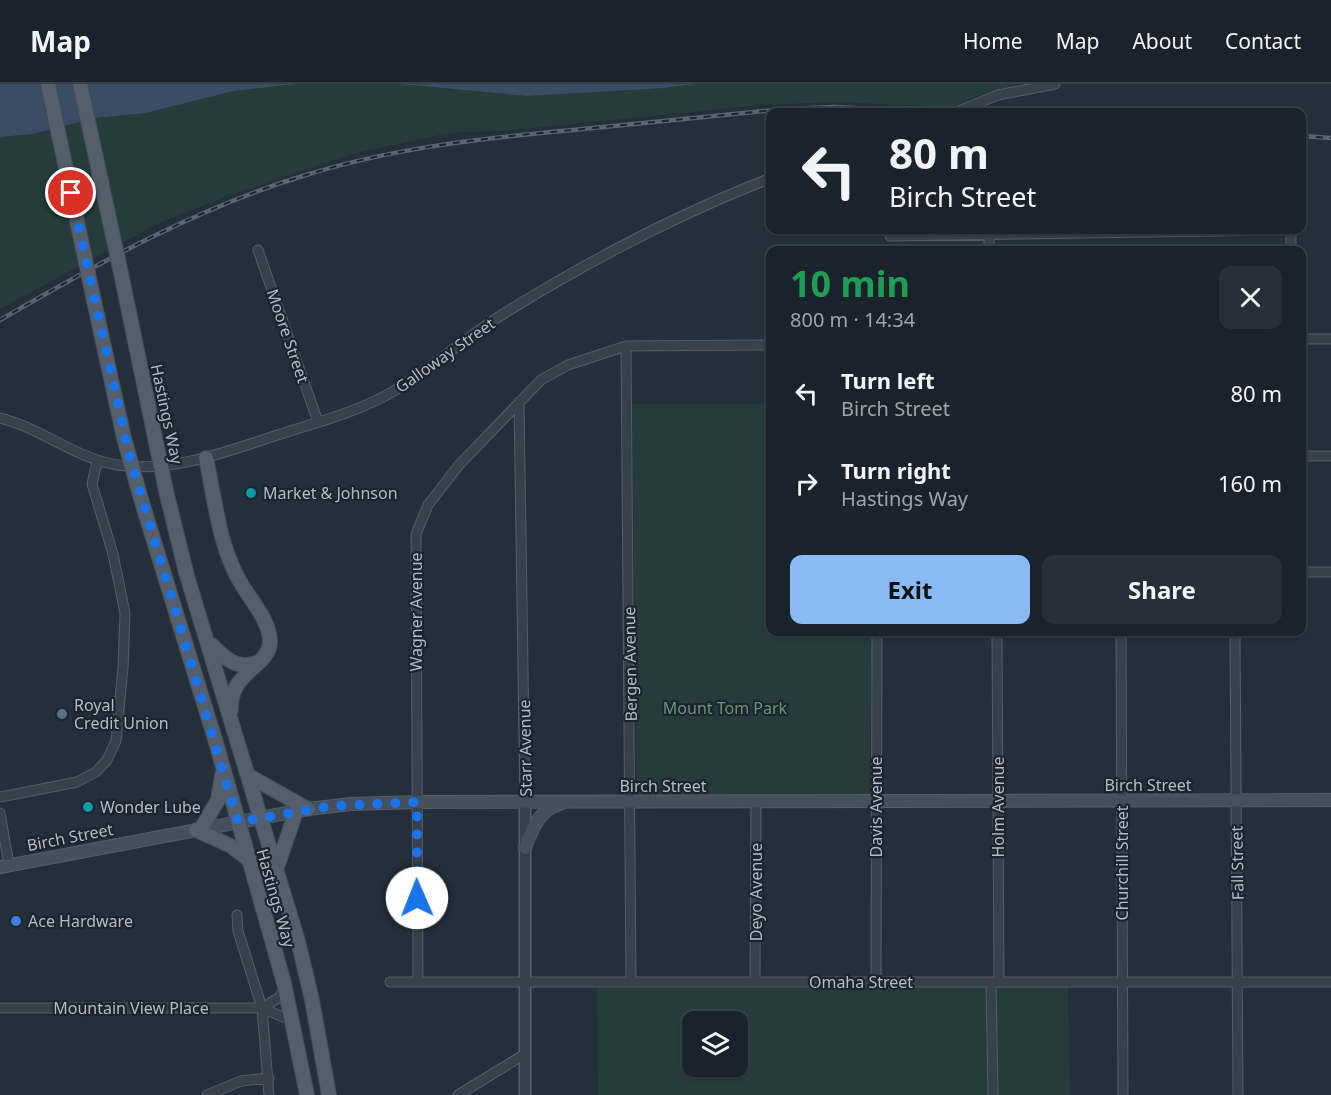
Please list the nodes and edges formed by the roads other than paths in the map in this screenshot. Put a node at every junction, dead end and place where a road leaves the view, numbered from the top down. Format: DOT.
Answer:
graph roads {
  1 [pos="48,84"];
  2 [pos="80,84"];
  3 [pos="1055,84"];
  4 [pos="967,108"];
  5 [pos="766,180"];
  6 [pos="989,234"];
  7 [pos="890,236"];
  8 [pos="989,246"];
  9 [pos="258,250"];
  10 [pos="1306,339"];
  11 [pos="1331,339"];
  12 [pos="766,345"];
  13 [pos="626,346"];
  14 [pos="519,402"];
  15 [pos="0,418"];
  16 [pos="318,422"];
  17 [pos="1306,456"];
  18 [pos="1331,456"];
  19 [pos="206,458"];
  20 [pos="97,462"];
  21 [pos="1306,572"];
  22 [pos="1331,572"];
  23 [pos="877,636"];
  24 [pos="997,636"];
  25 [pos="1120,636"];
  26 [pos="1235,636"];
  27 [pos="208,642"];
  28 [pos="256,663"];
  29 [pos="232,720"];
  30 [pos="222,767"];
  31 [pos="249,776"];
  32 [pos="0,797"];
  33 [pos="1236,800"];
  34 [pos="1331,800"];
  35 [pos="417,802"];
  36 [pos="525,802"];
  37 [pos="756,802"];
  38 [pos="876,802"];
  39 [pos="999,802"];
  40 [pos="1123,802"];
  41 [pos="565,803"];
  42 [pos="632,803"];
  43 [pos="302,811"];
  44 [pos="0,813"];
  45 [pos="261,818"];
  46 [pos="238,822"];
  47 [pos="198,830"];
  48 [pos="525,848"];
  49 [pos="248,859"];
  50 [pos="5,866"];
  51 [pos="276,870"];
  52 [pos="237,915"];
  53 [pos="525,981"];
  54 [pos="390,982"];
  55 [pos="418,982"];
  56 [pos="632,982"];
  57 [pos="755,982"];
  58 [pos="876,982"];
  59 [pos="995,982"];
  60 [pos="1122,982"];
  61 [pos="1238,982"];
  62 [pos="1331,982"];
  63 [pos="285,983"];
  64 [pos="0,1008"];
  65 [pos="262,1008"];
  66 [pos="292,1021"];
  67 [pos="525,1054"];
  68 [pos="268,1078"];
  69 [pos="207,1095"];
  70 [pos="269,1095"];
  71 [pos="307,1095"];
  72 [pos="329,1095"];
  73 [pos="458,1095"];
  74 [pos="525,1095"];
  75 [pos="993,1095"];
  76 [pos="1123,1095"];
  77 [pos="1238,1095"];
  1 -- 30 [label="main road, Hastings Way, bridge"];
  2 -- 27 [label="main road, Hastings Way, bridge"];
  3 -- 4 [label="street"];
  5 -- 16 [label="street, Galloway Street"];
  6 -- 7 [label="street"];
  6 -- 8 [label="street"];
  9 -- 16 [label="street, Moore Street"];
  10 -- 11 [label="street"];
  12 -- 13 [label="street, Wagner Avenue"];
  13 -- 14 [label="street, Wagner Avenue"];
  13 -- 42 [label="street, Bergen Avenue"];
  14 -- 35 [label="street, Wagner Avenue"];
  14 -- 36 [label="street, Starr Avenue"];
  15 -- 20 [label="street, Galloway Street"];
  16 -- 19 [label="street, Galloway Street"];
  17 -- 18 [label="street"];
  19 -- 20 [label="street, Galloway Street"];
  19 -- 28 [label="main road"];
  20 -- 32 [label="street"];
  21 -- 22 [label="street"];
  23 -- 38 [label="street, Davis Avenue"];
  24 -- 39 [label="street, Holm Avenue"];
  25 -- 40 [label="street, Churchill Street"];
  26 -- 33 [label="street, Fall Street"];
  27 -- 28 [label="main road"];
  27 -- 29 [label="main road, Hastings Way"];
  28 -- 29 [label="main road"];
  29 -- 31 [label="main road, Hastings Way"];
  30 -- 46 [label="main road, Hastings Way"];
  30 -- 47 [label="main road"];
  31 -- 43 [label="main road"];
  31 -- 45 [label="main road, Hastings Way"];
  33 -- 34 [label="main road, Birch Street"];
  33 -- 40 [label="main road, Birch Street"];
  33 -- 61 [label="street, Fall Street"];
  35 -- 36 [label="main road, Birch Street"];
  35 -- 43 [label="main road, Birch Street"];
  35 -- 55 [label="street, Wagner Avenue"];
  36 -- 41 [label="main road, Birch Street"];
  36 -- 48 [label="street, Starr Avenue"];
  37 -- 38 [label="main road, Birch Street"];
  37 -- 42 [label="main road, Birch Street"];
  37 -- 57 [label="street, Deyo Avenue"];
  38 -- 39 [label="main road, Birch Street"];
  38 -- 58 [label="street, Davis Avenue"];
  39 -- 40 [label="main road, Birch Street"];
  39 -- 59 [label="street, Holm Avenue"];
  40 -- 60 [label="street, Churchill Street"];
  41 -- 42 [label="main road, Birch Street"];
  41 -- 48 [label="main road"];
  42 -- 56 [label="street, Bergen Avenue"];
  43 -- 45 [label="main road, Birch Street"];
  43 -- 51 [label="main road"];
  44 -- 50 [label="street"];
  45 -- 46 [label="main road, Birch Street"];
  45 -- 51 [label="main road, Hastings Way"];
  46 -- 47 [label="main road, Birch Street"];
  46 -- 49 [label="main road, Hastings Way"];
  47 -- 49 [label="main road"];
  47 -- 50 [label="main road, Birch Street"];
  48 -- 53 [label="street, Starr Avenue"];
  49 -- 63 [label="main road, Hastings Way"];
  51 -- 72 [label="main road, Hastings Way"];
  52 -- 65 [label="street"];
  53 -- 55 [label="street, Omaha Street"];
  53 -- 56 [label="street, Omaha Street"];
  53 -- 67 [label="street, Starr Avenue"];
  54 -- 55 [label="street, Omaha Street"];
  56 -- 57 [label="street, Omaha Street"];
  57 -- 58 [label="street, Omaha Street"];
  58 -- 59 [label="street, Omaha Street"];
  59 -- 60 [label="street, Omaha Street"];
  59 -- 75 [label="street, Holm Avenue"];
  60 -- 61 [label="street, Omaha Street"];
  60 -- 76 [label="street, Churchill Street"];
  61 -- 62 [label="street, Omaha Street"];
  61 -- 77 [label="street, Fall Street"];
  63 -- 65 [label="street"];
  63 -- 66 [label="main road, Hastings Way"];
  64 -- 65 [label="street, Mountain View Place"];
  65 -- 66 [label="street, Mountain View Place"];
  65 -- 68 [label="street"];
  66 -- 71 [label="main road, Hastings Way"];
  67 -- 73 [label="street"];
  67 -- 74 [label="street, Starr Avenue"];
  68 -- 69 [label="street"];
  68 -- 70 [label="street"];
}
